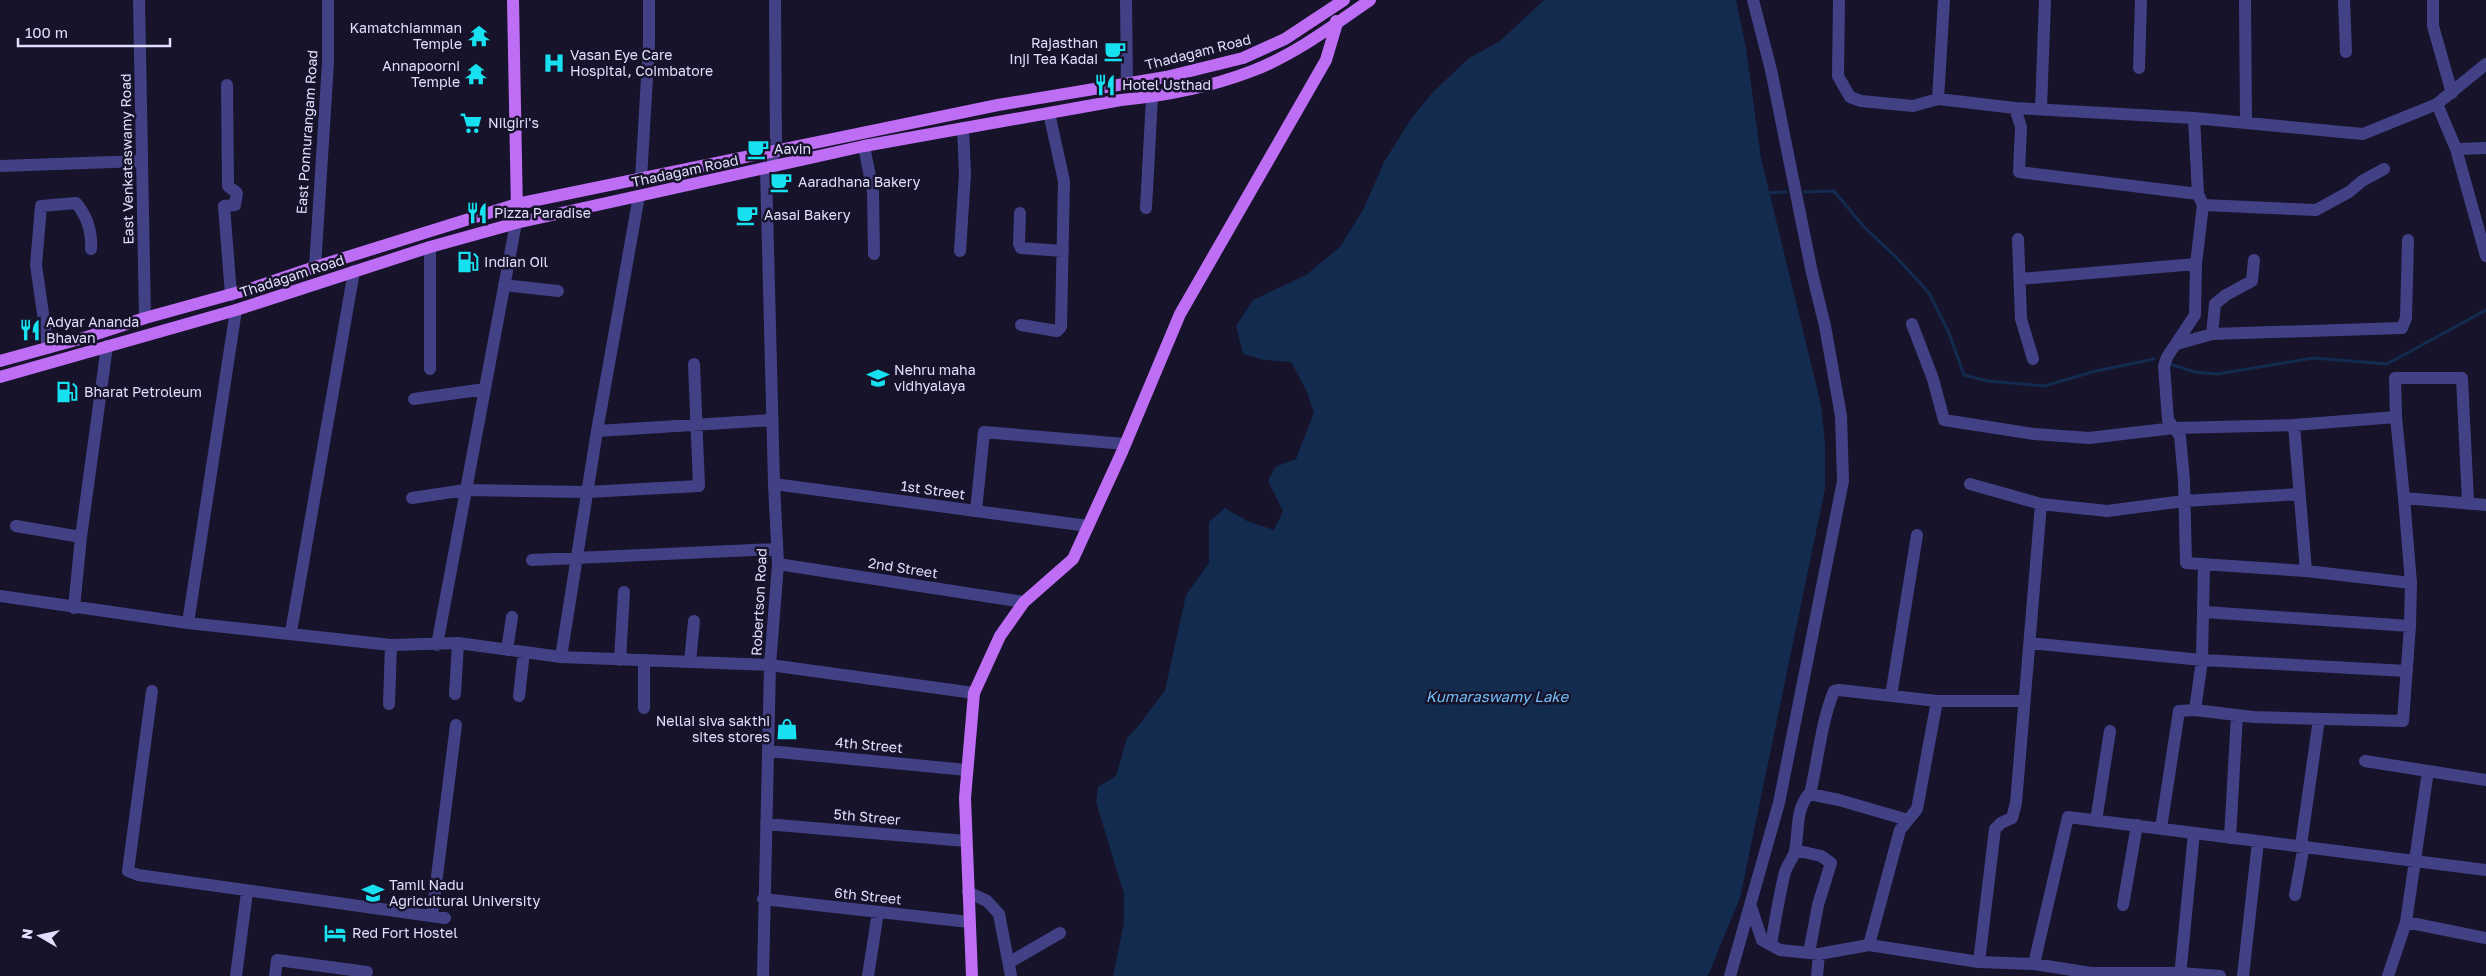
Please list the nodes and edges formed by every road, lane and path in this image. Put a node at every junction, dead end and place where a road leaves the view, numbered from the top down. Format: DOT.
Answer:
graph roads {
  1 [pos="139,0"];
  2 [pos="328,0"];
  3 [pos="513,0"];
  4 [pos="649,0"];
  5 [pos="775,0"];
  6 [pos="1126,0"];
  7 [pos="1344,0"];
  8 [pos="1370,0"];
  9 [pos="1753,0"];
  10 [pos="1839,0"];
  11 [pos="1944,0"];
  12 [pos="2045,0"];
  13 [pos="2141,0"];
  14 [pos="2245,0"];
  15 [pos="2344,0"];
  16 [pos="2433,0"];
  17 [pos="1328,11"];
  18 [pos="1337,23"];
  19 [pos="2346,52"];
  20 [pos="2486,64"];
  21 [pos="2139,68"];
  22 [pos="1127,83"];
  23 [pos="227,84"];
  24 [pos="2452,93"];
  25 [pos="1152,97"];
  26 [pos="1938,99"];
  27 [pos="2438,104"];
  28 [pos="2015,108"];
  29 [pos="2041,109"];
  30 [pos="1049,113"];
  31 [pos="2194,118"];
  32 [pos="2246,122"];
  33 [pos="964,128"];
  34 [pos="864,146"];
  35 [pos="2486,148"];
  36 [pos="2456,149"];
  37 [pos="776,150"];
  38 [pos="141,161"];
  39 [pos="0,166"];
  40 [pos="766,169"];
  41 [pos="2384,169"];
  42 [pos="641,179"];
  43 [pos="639,196"];
  44 [pos="2201,200"];
  45 [pos="517,204"];
  46 [pos="1146,208"];
  47 [pos="1020,213"];
  48 [pos="516,223"];
  49 [pos="2018,239"];
  50 [pos="2408,240"];
  51 [pos="430,247"];
  52 [pos="91,248"];
  53 [pos="960,251"];
  54 [pos="1063,251"];
  55 [pos="874,254"];
  56 [pos="2486,256"];
  57 [pos="2254,260"];
  58 [pos="2196,264"];
  59 [pos="315,267"];
  60 [pos="354,271"];
  61 [pos="2020,279"];
  62 [pos="504,285"];
  63 [pos="558,291"];
  64 [pos="231,295"];
  65 [pos="236,310"];
  66 [pos="145,318"];
  67 [pos="1912,324"];
  68 [pos="1021,325"];
  69 [pos="2212,334"];
  70 [pos="2177,344"];
  71 [pos="107,346"];
  72 [pos="48,348"];
  73 [pos="2034,358"];
  74 [pos="0,361"];
  75 [pos="694,364"];
  76 [pos="430,369"];
  77 [pos="0,377"];
  78 [pos="485,389"];
  79 [pos="414,399"];
  80 [pos="2396,417"];
  81 [pos="772,420"];
  82 [pos="697,425"];
  83 [pos="2294,425"];
  84 [pos="2174,428"];
  85 [pos="597,431"];
  86 [pos="1126,444"];
  87 [pos="774,484"];
  88 [pos="1970,484"];
  89 [pos="466,490"];
  90 [pos="587,492"];
  91 [pos="2300,494"];
  92 [pos="412,498"];
  93 [pos="2404,498"];
  94 [pos="2184,501"];
  95 [pos="2468,502"];
  96 [pos="2041,504"];
  97 [pos="2486,505"];
  98 [pos="976,511"];
  99 [pos="16,526"];
  100 [pos="1088,526"];
  101 [pos="1917,535"];
  102 [pos="80,537"];
  103 [pos="778,549"];
  104 [pos="576,559"];
  105 [pos="532,560"];
  106 [pos="778,564"];
  107 [pos="2204,564"];
  108 [pos="2306,571"];
  109 [pos="2411,583"];
  110 [pos="624,592"];
  111 [pos="0,596"];
  112 [pos="1024,602"];
  113 [pos="74,608"];
  114 [pos="2204,612"];
  115 [pos="512,617"];
  116 [pos="694,621"];
  117 [pos="188,622"];
  118 [pos="2410,626"];
  119 [pos="291,632"];
  120 [pos="458,643"];
  121 [pos="2030,643"];
  122 [pos="437,644"];
  123 [pos="392,645"];
  124 [pos="507,650"];
  125 [pos="524,652"];
  126 [pos="561,658"];
  127 [pos="620,660"];
  128 [pos="644,660"];
  129 [pos="2202,660"];
  130 [pos="690,662"];
  131 [pos="770,665"];
  132 [pos="2407,672"];
  133 [pos="152,691"];
  134 [pos="974,693"];
  135 [pos="455,694"];
  136 [pos="519,696"];
  137 [pos="1891,696"];
  138 [pos="1938,701"];
  139 [pos="2024,701"];
  140 [pos="389,704"];
  141 [pos="644,708"];
  142 [pos="2195,710"];
  143 [pos="2237,715"];
  144 [pos="2319,719"];
  145 [pos="456,725"];
  146 [pos="2110,731"];
  147 [pos="768,751"];
  148 [pos="2365,761"];
  149 [pos="967,770"];
  150 [pos="2428,771"];
  151 [pos="2486,780"];
  152 [pos="1810,793"];
  153 [pos="1908,820"];
  154 [pos="2096,820"];
  155 [pos="766,824"];
  156 [pos="2137,826"];
  157 [pos="2161,828"];
  158 [pos="2194,833"];
  159 [pos="2230,838"];
  160 [pos="966,841"];
  161 [pos="2258,842"];
  162 [pos="2302,845"];
  163 [pos="1795,850"];
  164 [pos="2415,860"];
  165 [pos="2486,870"];
  166 [pos="247,892"];
  167 [pos="968,892"];
  168 [pos="2295,895"];
  169 [pos="764,899"];
  170 [pos="2123,905"];
  171 [pos="1751,907"];
  172 [pos="878,912"];
  173 [pos="432,916"];
  174 [pos="445,918"];
  175 [pos="969,922"];
  176 [pos="2406,922"];
  177 [pos="1060,933"];
  178 [pos="2486,938"];
  179 [pos="1771,945"];
  180 [pos="1869,946"];
  181 [pos="1814,954"];
  182 [pos="1010,962"];
  183 [pos="1979,962"];
  184 [pos="2034,964"];
  185 [pos="367,972"];
  186 [pos="2133,974"];
  187 [pos="2180,974"];
  188 [pos="236,976"];
  189 [pos="275,976"];
  190 [pos="763,976"];
  191 [pos="868,976"];
  192 [pos="972,976"];
  193 [pos="1011,976"];
  194 [pos="1730,976"];
  195 [pos="1817,976"];
  196 [pos="2220,976"];
  197 [pos="2244,976"];
  198 [pos="2388,976"];
  1 -- 38 [label="street, East Venkataswamy Road"];
  2 -- 59 [label="street, East Ponnurangam Road"];
  3 -- 45 [label="main road"];
  4 -- 42 [label="street"];
  5 -- 37 [label="street"];
  6 -- 22 [label="street"];
  7 -- 17 [label="main road, Thadagam Road"];
  8 -- 18 [label="main road, Thadagam Road"];
  9 -- 171 [label="street"];
  10 -- 26 [label="street"];
  11 -- 26 [label="street"];
  12 -- 29 [label="street"];
  13 -- 21 [label="street"];
  14 -- 32 [label="street"];
  15 -- 19 [label="street"];
  16 -- 24 [label="street"];
  17 -- 18 [label="main road"];
  17 -- 22 [label="main road, Thadagam Road"];
  18 -- 25 [label="main road, Thadagam Road"];
  18 -- 86 [label="main road"];
  20 -- 24 [label="street"];
  22 -- 37 [label="main road, Thadagam Road"];
  23 -- 64 [label="street"];
  24 -- 27 [label="street"];
  25 -- 30 [label="main road, Thadagam Road"];
  25 -- 46 [label="street"];
  26 -- 28 [label="street"];
  27 -- 32 [label="street"];
  27 -- 36 [label="street"];
  28 -- 29 [label="street"];
  28 -- 44 [label="street"];
  29 -- 31 [label="street"];
  30 -- 33 [label="main road, Thadagam Road"];
  30 -- 54 [label="street"];
  31 -- 32 [label="street"];
  31 -- 44 [label="street"];
  33 -- 34 [label="main road, Thadagam Road"];
  33 -- 53 [label="street"];
  34 -- 40 [label="main road, Thadagam Road"];
  34 -- 55 [label="street"];
  35 -- 36 [label="street"];
  36 -- 56 [label="street"];
  37 -- 40 [label="street"];
  37 -- 42 [label="main road, Thadagam Road"];
  38 -- 39 [label="street"];
  38 -- 66 [label="street, East Venkataswamy Road"];
  40 -- 43 [label="main road, Thadagam Road"];
  40 -- 81 [label="street, Robertson Road"];
  41 -- 44 [label="street"];
  42 -- 45 [label="main road, Thadagam Road"];
  43 -- 48 [label="main road, Thadagam Road"];
  43 -- 85 [label="street"];
  44 -- 58 [label="street"];
  45 -- 48 [label="main road"];
  45 -- 59 [label="main road, Thadagam Road"];
  47 -- 54 [label="street"];
  48 -- 51 [label="main road, Thadagam Road"];
  48 -- 62 [label="street"];
  49 -- 61 [label="street"];
  50 -- 69 [label="street"];
  51 -- 60 [label="main road, Thadagam Road"];
  51 -- 76 [label="street"];
  52 -- 72 [label="street"];
  54 -- 68 [label="street"];
  57 -- 69 [label="street"];
  58 -- 61 [label="street"];
  58 -- 70 [label="street"];
  59 -- 64 [label="main road, Thadagam Road"];
  60 -- 65 [label="main road, Thadagam Road"];
  60 -- 119 [label="street"];
  61 -- 73 [label="street"];
  62 -- 63 [label="street"];
  62 -- 78 [label="street"];
  64 -- 66 [label="main road, Thadagam Road"];
  65 -- 71 [label="main road, Thadagam Road"];
  65 -- 117 [label="street"];
  66 -- 72 [label="main road, Thadagam Road"];
  67 -- 84 [label="street"];
  69 -- 70 [label="street"];
  70 -- 84 [label="street"];
  71 -- 77 [label="main road, Thadagam Road"];
  71 -- 102 [label="street"];
  72 -- 74 [label="main road, Thadagam Road"];
  75 -- 82 [label="street"];
  78 -- 79 [label="street"];
  78 -- 89 [label="street"];
  80 -- 83 [label="street"];
  80 -- 93 [label="street"];
  80 -- 95 [label="street"];
  81 -- 82 [label="street"];
  81 -- 87 [label="street, Robertson Road"];
  82 -- 85 [label="street"];
  82 -- 90 [label="street"];
  83 -- 84 [label="street"];
  83 -- 91 [label="street"];
  84 -- 94 [label="street"];
  85 -- 90 [label="street"];
  86 -- 98 [label="street"];
  86 -- 100 [label="main road"];
  87 -- 98 [label="street, 1st Street"];
  87 -- 103 [label="street, Robertson Road"];
  88 -- 96 [label="street"];
  89 -- 90 [label="street"];
  89 -- 92 [label="street"];
  89 -- 122 [label="street"];
  90 -- 104 [label="street"];
  91 -- 94 [label="street"];
  91 -- 108 [label="street"];
  93 -- 95 [label="street"];
  93 -- 109 [label="street"];
  94 -- 96 [label="street"];
  94 -- 107 [label="street"];
  95 -- 97 [label="street"];
  96 -- 121 [label="street"];
  98 -- 100 [label="street, 1st Street"];
  99 -- 102 [label="street"];
  100 -- 112 [label="main road"];
  101 -- 137 [label="street"];
  102 -- 113 [label="street"];
  103 -- 104 [label="street"];
  103 -- 106 [label="street, Robertson Road"];
  104 -- 105 [label="street"];
  104 -- 126 [label="street"];
  106 -- 112 [label="street, 2nd Street"];
  106 -- 131 [label="street, Robertson Road"];
  107 -- 108 [label="street"];
  107 -- 114 [label="street"];
  108 -- 109 [label="street"];
  109 -- 118 [label="street"];
  110 -- 127 [label="street"];
  111 -- 113 [label="street"];
  112 -- 134 [label="main road"];
  113 -- 117 [label="street"];
  114 -- 118 [label="street"];
  114 -- 129 [label="street"];
  115 -- 124 [label="street"];
  116 -- 130 [label="street"];
  117 -- 119 [label="street"];
  118 -- 132 [label="street"];
  119 -- 123 [label="street"];
  120 -- 122 [label="street"];
  120 -- 124 [label="street"];
  120 -- 135 [label="street"];
  121 -- 129 [label="street"];
  121 -- 139 [label="street"];
  122 -- 123 [label="street"];
  123 -- 140 [label="street"];
  124 -- 125 [label="street"];
  125 -- 126 [label="street"];
  125 -- 136 [label="street"];
  126 -- 127 [label="street"];
  127 -- 128 [label="street"];
  128 -- 130 [label="street"];
  128 -- 141 [label="street"];
  129 -- 132 [label="street"];
  129 -- 142 [label="street"];
  130 -- 131 [label="street"];
  131 -- 134 [label="street"];
  131 -- 147 [label="street, Robertson Road"];
  132 -- 144 [label="street"];
  133 -- 166 [label="street"];
  134 -- 149 [label="main road"];
  137 -- 138 [label="street"];
  137 -- 152 [label="street"];
  138 -- 139 [label="street"];
  138 -- 153 [label="street"];
  139 -- 183 [label="street"];
  142 -- 143 [label="street"];
  142 -- 157 [label="street"];
  143 -- 144 [label="street"];
  143 -- 159 [label="street"];
  144 -- 162 [label="street"];
  145 -- 173 [label="street"];
  146 -- 154 [label="street"];
  147 -- 149 [label="street, 4th Street"];
  147 -- 155 [label="street, Robertson Road"];
  148 -- 150 [label="street"];
  149 -- 160 [label="main road"];
  150 -- 151 [label="street"];
  150 -- 164 [label="street"];
  152 -- 153 [label="street"];
  152 -- 163 [label="street"];
  153 -- 180 [label="street"];
  154 -- 156 [label="street"];
  154 -- 184 [label="street"];
  155 -- 160 [label="street, 5th Streer"];
  155 -- 169 [label="street, Robertson Road"];
  156 -- 157 [label="street"];
  156 -- 170 [label="street"];
  157 -- 158 [label="street"];
  158 -- 159 [label="street"];
  158 -- 187 [label="street"];
  159 -- 161 [label="street"];
  160 -- 167 [label="main road"];
  161 -- 162 [label="street"];
  161 -- 197 [label="street"];
  162 -- 164 [label="street"];
  162 -- 168 [label="street"];
  163 -- 179 [label="street"];
  163 -- 181 [label="street"];
  164 -- 165 [label="street"];
  164 -- 176 [label="street"];
  166 -- 173 [label="street"];
  166 -- 188 [label="street"];
  167 -- 175 [label="main road"];
  167 -- 182 [label="street"];
  169 -- 172 [label="street, 6th Street"];
  169 -- 190 [label="street, Robertson Road"];
  171 -- 179 [label="street"];
  171 -- 194 [label="street"];
  172 -- 175 [label="street, 6th Street"];
  172 -- 191 [label="street"];
  173 -- 174 [label="street"];
  175 -- 192 [label="main road"];
  176 -- 178 [label="street"];
  176 -- 198 [label="street"];
  177 -- 182 [label="street"];
  179 -- 181 [label="street"];
  180 -- 181 [label="street"];
  180 -- 183 [label="street"];
  181 -- 195 [label="street"];
  182 -- 193 [label="street"];
  183 -- 184 [label="street"];
  184 -- 186 [label="street"];
  185 -- 189 [label="street"];
  186 -- 187 [label="street"];
  187 -- 196 [label="street"];
}
